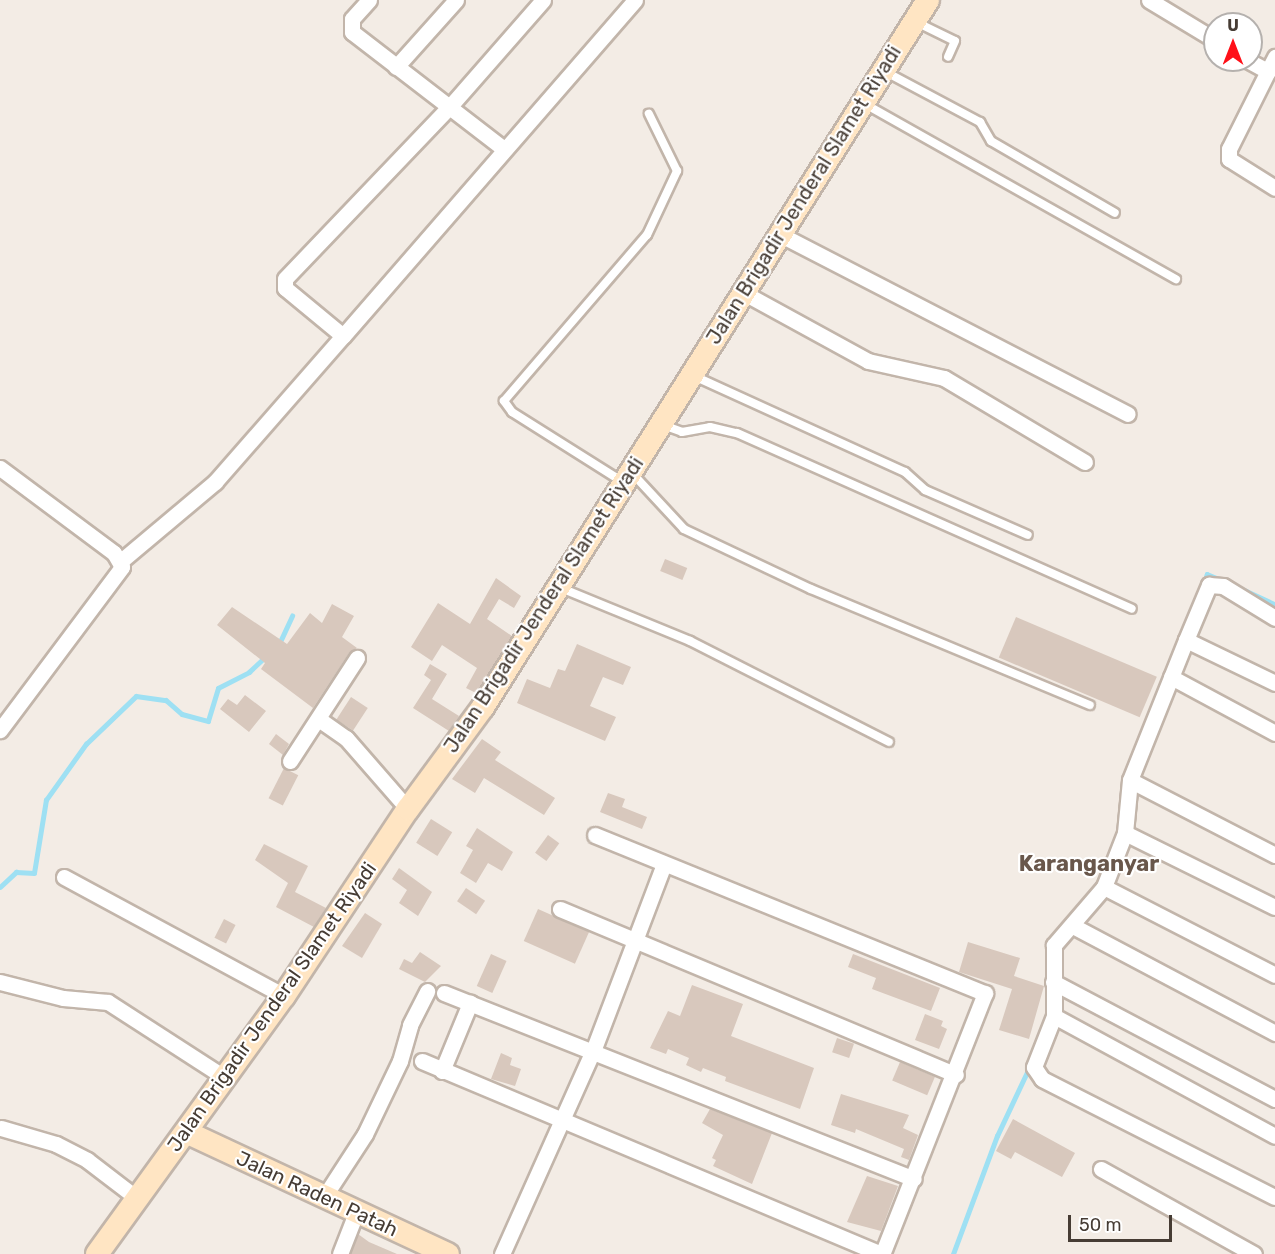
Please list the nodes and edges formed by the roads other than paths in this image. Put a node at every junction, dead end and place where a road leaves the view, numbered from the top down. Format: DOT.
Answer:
graph roads {
  1 [pos="369,0"];
  2 [pos="456,0"];
  3 [pos="543,0"];
  4 [pos="635,0"];
  5 [pos="928,0"];
  6 [pos="1149,0"];
  7 [pos="914,22"];
  8 [pos="1203,33"];
  9 [pos="948,57"];
  10 [pos="1275,57"];
  11 [pos="396,67"];
  12 [pos="1263,68"];
  13 [pos="883,71"];
  14 [pos="1268,71"];
  15 [pos="864,104"];
  16 [pos="451,105"];
  17 [pos="649,114"];
  18 [pos="504,149"];
  19 [pos="1275,188"];
  20 [pos="1115,213"];
  21 [pos="781,235"];
  22 [pos="1176,279"];
  23 [pos="744,293"];
  24 [pos="343,336"];
  25 [pos="690,374"];
  26 [pos="1128,414"];
  27 [pos="661,424"];
  28 [pos="1085,462"];
  29 [pos="0,468"];
  30 [pos="627,477"];
  31 [pos="1028,535"];
  32 [pos="121,561"];
  33 [pos="560,588"];
  34 [pos="1132,609"];
  35 [pos="1275,618"];
  36 [pos="1186,640"];
  37 [pos="357,658"];
  38 [pos="1171,677"];
  39 [pos="1275,683"];
  40 [pos="1090,705"];
  41 [pos="320,720"];
  42 [pos="0,730"];
  43 [pos="1275,733"];
  44 [pos="889,742"];
  45 [pos="290,760"];
  46 [pos="1130,780"];
  47 [pos="408,809"];
  48 [pos="1125,833"];
  49 [pos="595,835"];
  50 [pos="1275,855"];
  51 [pos="664,864"];
  52 [pos="64,877"];
  53 [pos="1104,887"];
  54 [pos="1275,908"];
  55 [pos="560,909"];
  56 [pos="1073,926"];
  57 [pos="636,942"];
  58 [pos="1275,975"];
  59 [pos="0,982"];
  60 [pos="1053,982"];
  61 [pos="427,991"];
  62 [pos="444,993"];
  63 [pos="284,996"];
  64 [pos="470,1003"];
  65 [pos="1054,1016"];
  66 [pos="1275,1033"];
  67 [pos="593,1051"];
  68 [pos="422,1062"];
  69 [pos="442,1071"];
  70 [pos="956,1075"];
  71 [pos="224,1077"];
  72 [pos="1275,1099"];
  73 [pos="561,1122"];
  74 [pos="1,1128"];
  75 [pos="186,1132"];
  76 [pos="1275,1137"];
  77 [pos="1101,1168"];
  78 [pos="914,1179"];
  79 [pos="324,1197"];
  80 [pos="1275,1197"];
  81 [pos="138,1199"];
  82 [pos="356,1214"];
  83 [pos="97,1254"];
  84 [pos="340,1254"];
  85 [pos="448,1254"];
  86 [pos="502,1254"];
  87 [pos="882,1254"];
  88 [pos="1254,1254"];
  1 -- 11 [label="street"];
  2 -- 11 [label="street"];
  3 -- 16 [label="street"];
  4 -- 18 [label="street"];
  5 -- 7 [label="main road, Jalan Brigadir Jenderal Slamet Riyadi"];
  6 -- 8 [label="street"];
  7 -- 9 [label="lane"];
  7 -- 13 [label="main road, Jalan Brigadir Jenderal Slamet Riyadi"];
  10 -- 14 [label="street"];
  11 -- 16 [label="street"];
  12 -- 14 [label="street"];
  13 -- 15 [label="main road, Jalan Brigadir Jenderal Slamet Riyadi"];
  13 -- 20 [label="lane"];
  14 -- 19 [label="street"];
  15 -- 21 [label="main road, Jalan Brigadir Jenderal Slamet Riyadi"];
  15 -- 22 [label="lane"];
  16 -- 18 [label="street"];
  16 -- 24 [label="street"];
  17 -- 30 [label="lane"];
  18 -- 24 [label="street"];
  21 -- 23 [label="main road, Jalan Brigadir Jenderal Slamet Riyadi"];
  21 -- 26 [label="street"];
  23 -- 25 [label="main road, Jalan Brigadir Jenderal Slamet Riyadi"];
  23 -- 28 [label="street"];
  24 -- 32 [label="street"];
  25 -- 27 [label="main road, Jalan Brigadir Jenderal Slamet Riyadi"];
  25 -- 31 [label="lane"];
  27 -- 30 [label="main road, Jalan Brigadir Jenderal Slamet Riyadi"];
  27 -- 34 [label="lane"];
  29 -- 32 [label="street"];
  30 -- 33 [label="main road, Jalan Brigadir Jenderal Slamet Riyadi"];
  30 -- 40 [label="lane"];
  32 -- 42 [label="street"];
  33 -- 44 [label="lane"];
  33 -- 47 [label="main road, Jalan Brigadir Jenderal Slamet Riyadi"];
  35 -- 36 [label="street"];
  36 -- 38 [label="street"];
  36 -- 39 [label="street"];
  37 -- 41 [label="street"];
  38 -- 43 [label="street"];
  38 -- 46 [label="street"];
  41 -- 45 [label="street"];
  41 -- 47 [label="street"];
  46 -- 48 [label="street"];
  46 -- 50 [label="street"];
  47 -- 63 [label="main road, Jalan Brigadir Jenderal Slamet Riyadi"];
  48 -- 53 [label="street"];
  48 -- 54 [label="street"];
  49 -- 51 [label="street"];
  51 -- 57 [label="street"];
  51 -- 70 [label="street"];
  52 -- 63 [label="street"];
  53 -- 56 [label="street"];
  53 -- 58 [label="street"];
  55 -- 57 [label="street"];
  56 -- 60 [label="street"];
  56 -- 66 [label="street"];
  57 -- 67 [label="street"];
  57 -- 70 [label="street"];
  59 -- 71 [label="street"];
  60 -- 65 [label="street"];
  60 -- 72 [label="street"];
  61 -- 79 [label="street"];
  62 -- 64 [label="street"];
  63 -- 71 [label="main road, Jalan Brigadir Jenderal Slamet Riyadi"];
  64 -- 67 [label="street"];
  64 -- 69 [label="street"];
  65 -- 76 [label="street"];
  65 -- 80 [label="street"];
  67 -- 73 [label="street"];
  67 -- 78 [label="street"];
  68 -- 69 [label="street"];
  69 -- 73 [label="street"];
  70 -- 78 [label="street"];
  71 -- 75 [label="main road, Jalan Brigadir Jenderal Slamet Riyadi"];
  73 -- 86 [label="street"];
  73 -- 87 [label="street"];
  74 -- 81 [label="street"];
  75 -- 79 [label="main road, Jalan Raden Patah"];
  75 -- 81 [label="main road, Jalan Brigadir Jenderal Slamet Riyadi"];
  77 -- 88 [label="street"];
  78 -- 87 [label="street"];
  79 -- 82 [label="main road, Jalan Raden Patah"];
  81 -- 83 [label="main road, Jalan Brigadir Jenderal Slamet Riyadi"];
  82 -- 84 [label="street"];
  82 -- 85 [label="main road, Jalan Raden Patah"];
}
